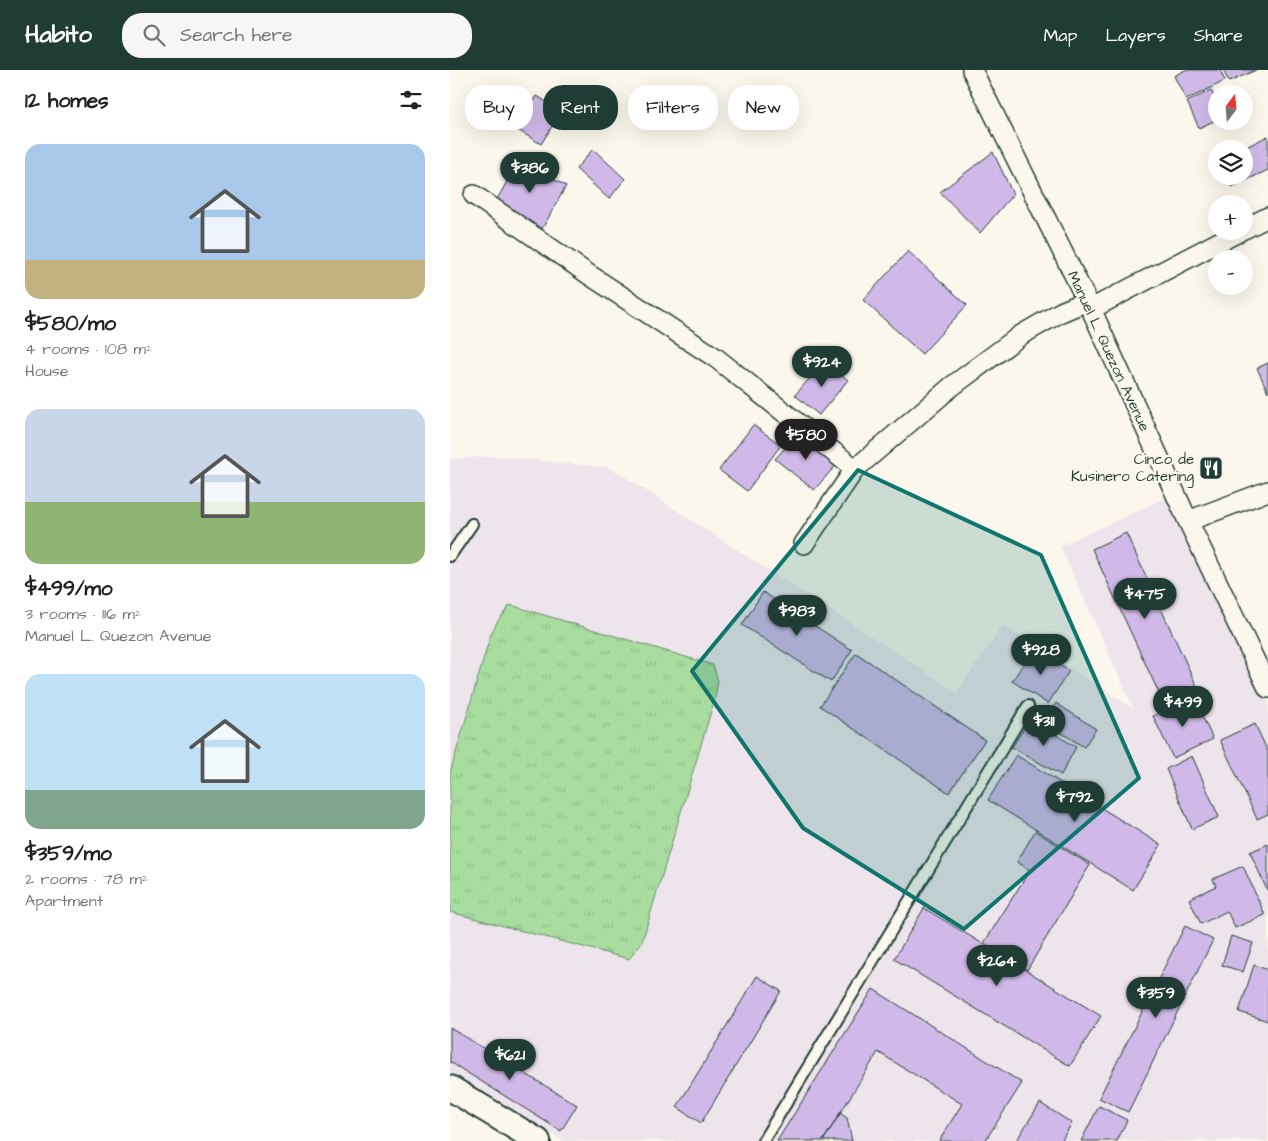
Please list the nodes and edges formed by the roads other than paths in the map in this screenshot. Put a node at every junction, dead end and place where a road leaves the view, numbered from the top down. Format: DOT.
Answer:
graph roads {
  1 [pos="972,70"];
  2 [pos="474,195"];
  3 [pos="1268,217"];
  4 [pos="1253,224"];
  5 [pos="1222,240"];
  6 [pos="1089,305"];
  7 [pos="855,469"];
  8 [pos="1268,491"];
  9 [pos="1188,521"];
  10 [pos="472,524"];
  11 [pos="804,544"];
  12 [pos="450,556"];
  13 [pos="1268,688"];
  14 [pos="1028,706"];
  15 [pos="450,1088"];
  16 [pos="538,1141"];
  17 [pos="763,1141"];
  1 -- 6 [label="street, Manuel L. Quezon Avenue"];
  2 -- 7 [label="street"];
  3 -- 4 [label="street"];
  5 -- 6 [label="street"];
  6 -- 7 [label="street"];
  6 -- 9 [label="street, Manuel L. Quezon Avenue"];
  7 -- 11 [label="street"];
  8 -- 9 [label="street"];
  9 -- 13 [label="street, Manuel L. Quezon Avenue"];
  10 -- 12 [label="lane"];
  14 -- 17 [label="lane"];
  15 -- 16 [label="street"];
}
